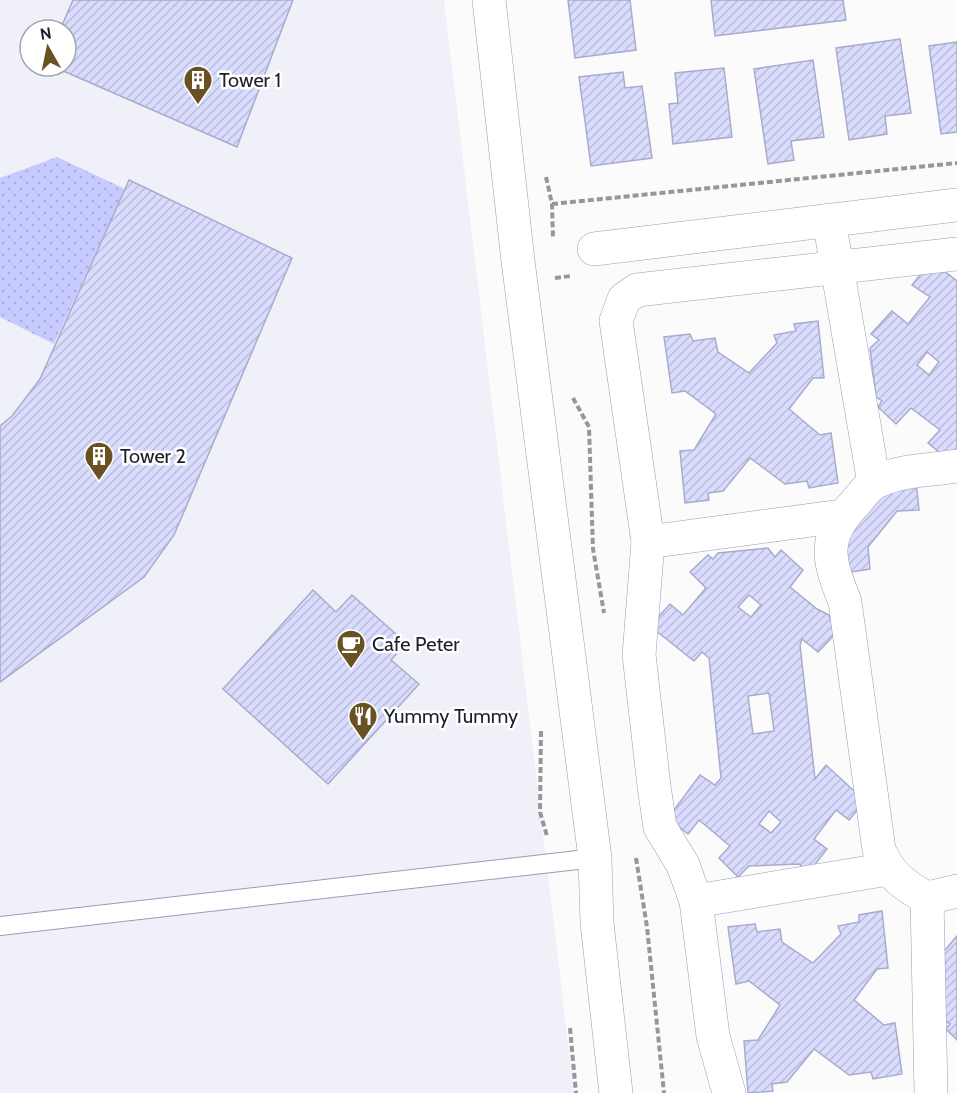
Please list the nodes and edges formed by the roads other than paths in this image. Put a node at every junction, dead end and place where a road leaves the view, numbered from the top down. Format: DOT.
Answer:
graph roads {
  1 [pos="489,0"];
  2 [pos="957,205"];
  3 [pos="829,220"];
  4 [pos="594,249"];
  5 [pos="957,254"];
  6 [pos="837,268"];
  7 [pos="957,466"];
  8 [pos="874,483"];
  9 [pos="842,516"];
  10 [pos="648,542"];
  11 [pos="595,858"];
  12 [pos="888,869"];
  13 [pos="942,894"];
  14 [pos="696,901"];
  15 [pos="0,926"];
  16 [pos="957,1089"];
  17 [pos="616,1093"];
  18 [pos="729,1093"];
  19 [pos="925,1093"];
  20 [pos="931,1093"];
  1 -- 11 [label="street"];
  2 -- 3 [label="street"];
  3 -- 4 [label="street"];
  3 -- 6 [label="street"];
  5 -- 6 [label="street"];
  6 -- 8 [label="street"];
  6 -- 10 [label="street"];
  7 -- 8 [label="street"];
  8 -- 9 [label="street"];
  9 -- 10 [label="street"];
  9 -- 12 [label="street"];
  10 -- 14 [label="street"];
  11 -- 15 [label="lane"];
  11 -- 17 [label="street"];
  12 -- 13 [label="street"];
  12 -- 14 [label="street"];
  13 -- 20 [label="street"];
  14 -- 18 [label="street"];
  16 -- 20 [label="street"];
  19 -- 20 [label="street"];
}
